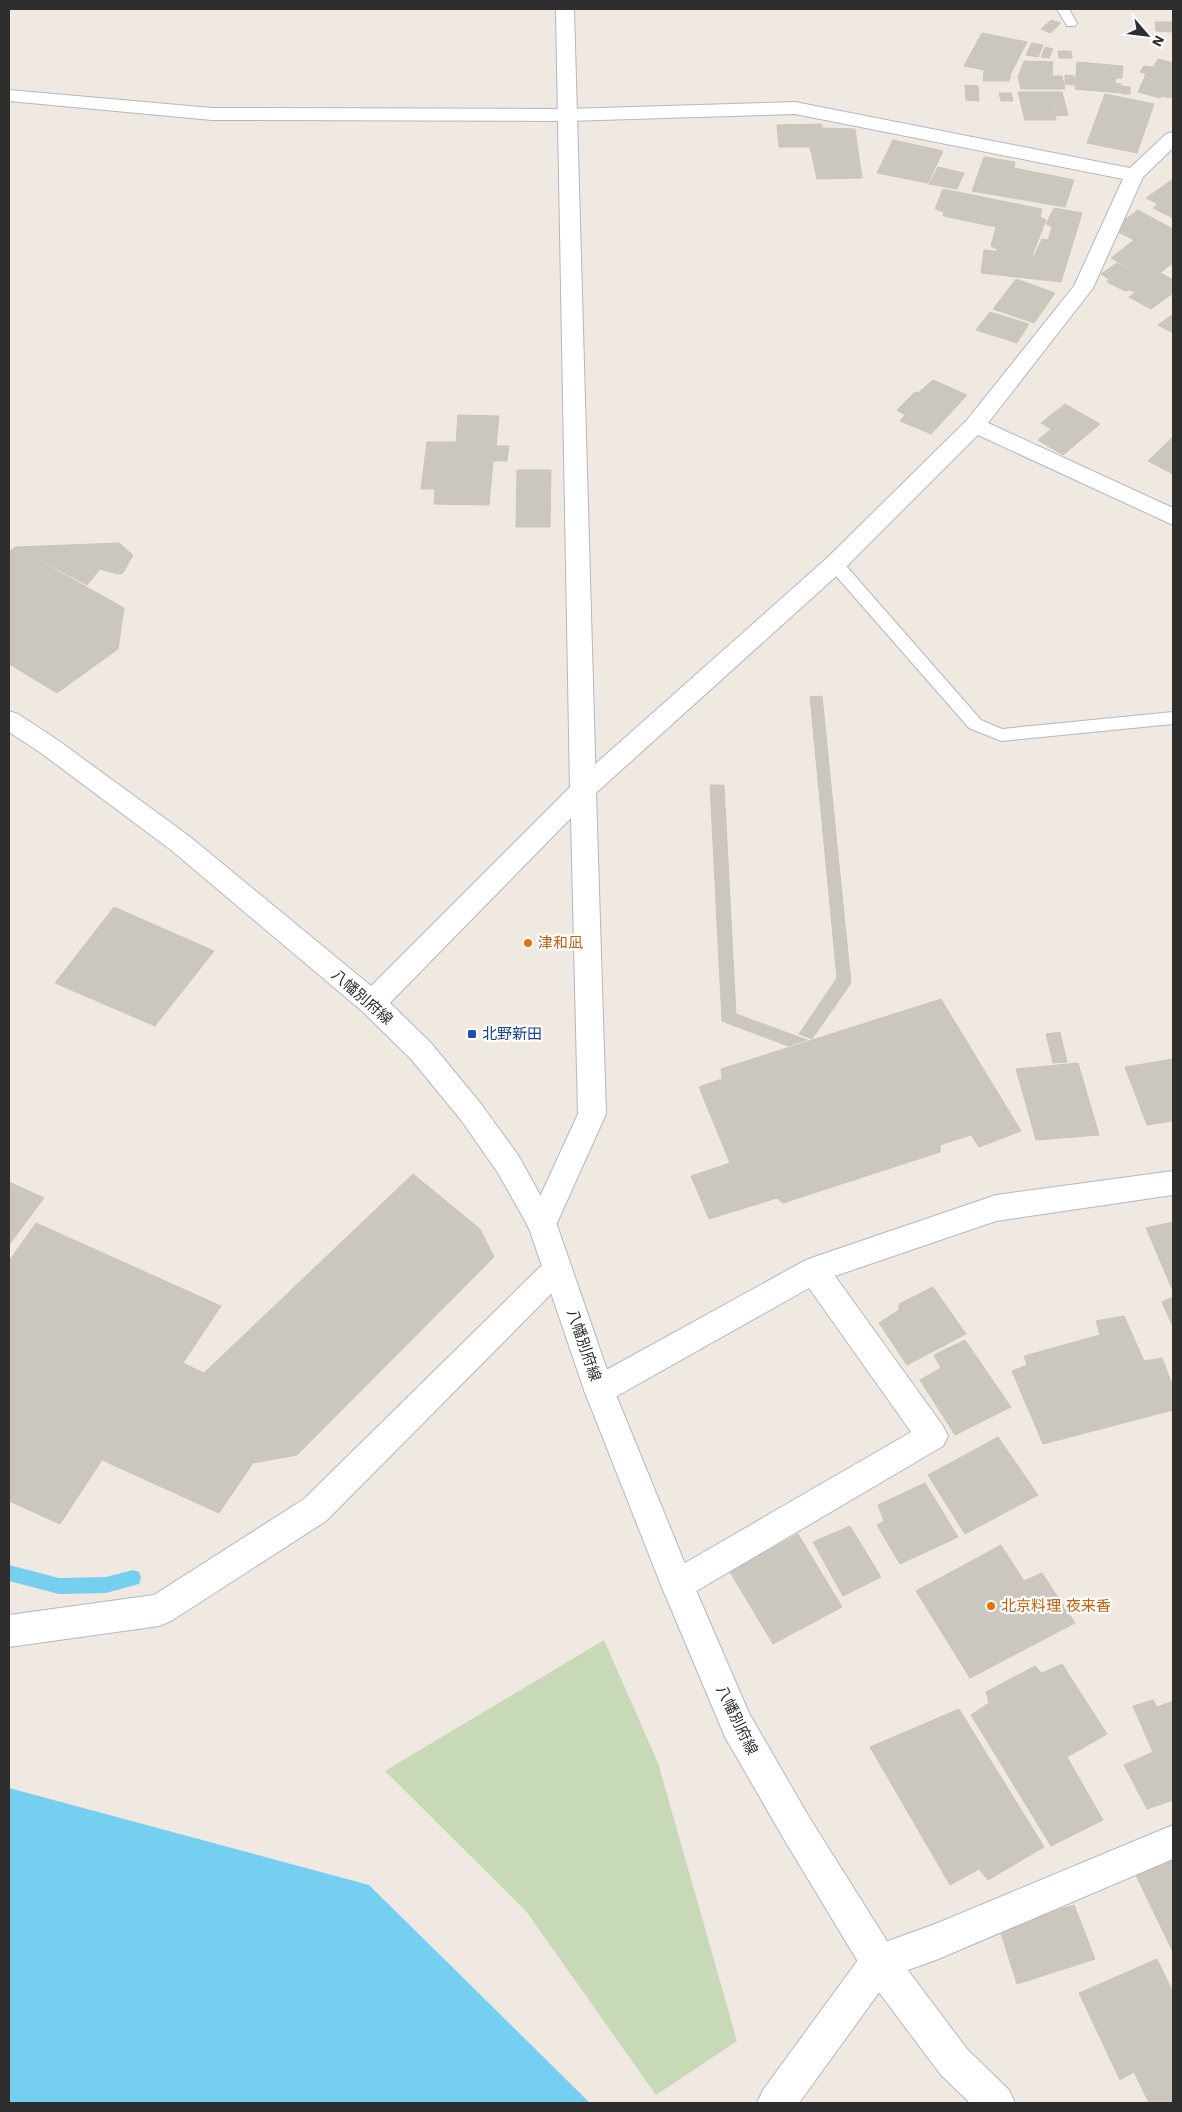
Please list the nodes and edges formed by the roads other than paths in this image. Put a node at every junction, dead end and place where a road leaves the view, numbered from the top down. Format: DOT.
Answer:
graph roads {
  1 [pos="566,9"];
  2 [pos="1063,9"];
  3 [pos="1071,23"];
  4 [pos="9,95"];
  5 [pos="567,115"];
  6 [pos="1173,138"];
  7 [pos="1134,175"];
  8 [pos="975,425"];
  9 [pos="1173,517"];
  10 [pos="836,564"];
  11 [pos="1173,718"];
  12 [pos="9,720"];
  13 [pos="583,790"];
  14 [pos="372,1003"];
  15 [pos="1173,1183"];
  16 [pos="542,1225"];
  17 [pos="557,1269"];
  18 [pos="814,1270"];
  19 [pos="599,1390"];
  20 [pos="677,1585"];
  21 [pos="9,1632"];
  22 [pos="1173,1842"];
  23 [pos="879,1962"];
  24 [pos="776,2103"];
  25 [pos="996,2103"];
  1 -- 5 [label="street"];
  2 -- 3 [label="lane"];
  4 -- 5 [label="street"];
  5 -- 7 [label="street"];
  5 -- 13 [label="street"];
  6 -- 7 [label="street"];
  7 -- 8 [label="street"];
  8 -- 9 [label="street"];
  8 -- 10 [label="street"];
  10 -- 11 [label="lane"];
  10 -- 13 [label="street"];
  12 -- 14 [label="street, 八幡別府線"];
  13 -- 14 [label="street"];
  13 -- 16 [label="street"];
  14 -- 16 [label="street, 八幡別府線"];
  15 -- 18 [label="street"];
  16 -- 17 [label="street, 八幡別府線"];
  17 -- 19 [label="street, 八幡別府線"];
  17 -- 21 [label="street"];
  18 -- 19 [label="street"];
  18 -- 20 [label="street"];
  19 -- 20 [label="street, 八幡別府線"];
  20 -- 23 [label="street, 八幡別府線"];
  22 -- 23 [label="street"];
  23 -- 24 [label="street"];
  23 -- 25 [label="street, 八幡別府線"];
}
